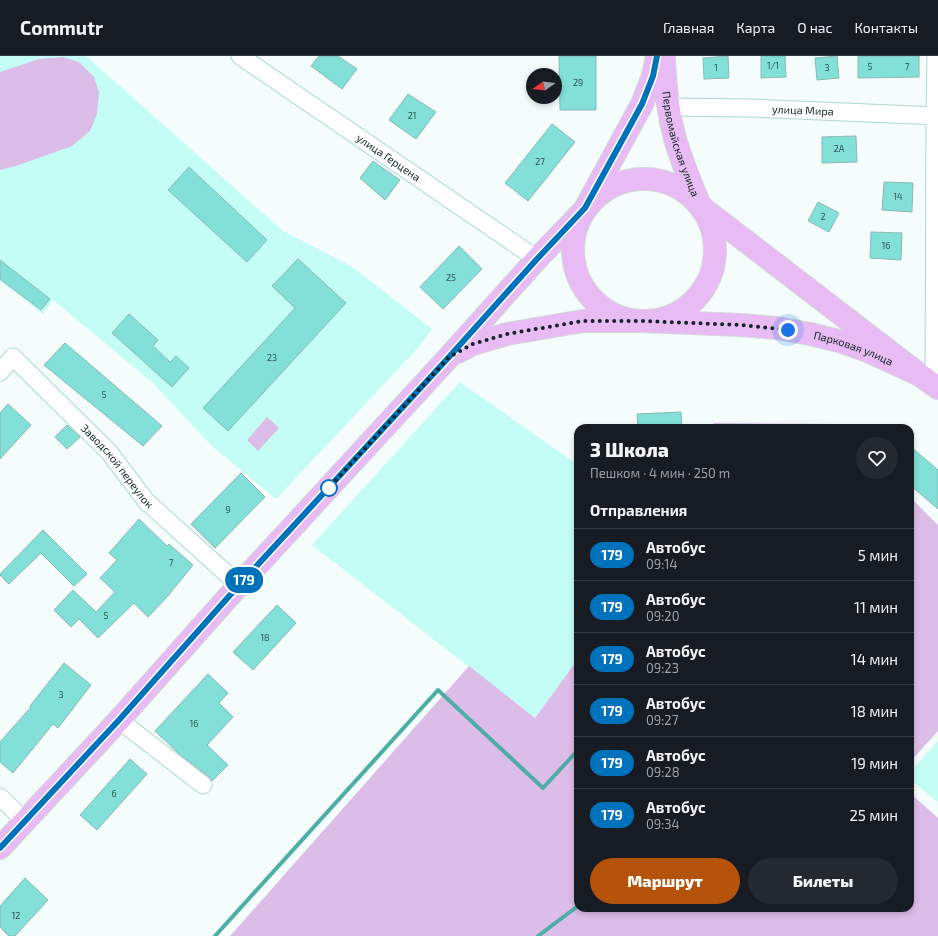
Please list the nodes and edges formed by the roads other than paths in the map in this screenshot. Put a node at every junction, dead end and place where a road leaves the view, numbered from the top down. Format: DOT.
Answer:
graph roads {
  1 [pos="240,56"];
  2 [pos="657,56"];
  3 [pos="664,56"];
  4 [pos="936,56"];
  5 [pos="668,107"];
  6 [pos="936,116"];
  7 [pos="700,206"];
  8 [pos="585,208"];
  9 [pos="537,259"];
  10 [pos="642,321"];
  11 [pos="449,357"];
  12 [pos="0,372"];
  13 [pos="930,383"];
  14 [pos="239,585"];
  15 [pos="119,720"];
  16 [pos="203,785"];
  17 [pos="0,797"];
  18 [pos="25,821"];
  19 [pos="0,848"];
  1 -- 9 [label="street, улица Герцена"];
  2 -- 8 [label="main road, Первомайская улица"];
  3 -- 5 [label="main road, Первомайская улица"];
  4 -- 6 [label="street"];
  5 -- 6 [label="street, улица Мира"];
  5 -- 7 [label="main road, Первомайская улица"];
  6 -- 13 [label="street"];
  7 -- 8 [label="main road"];
  7 -- 10 [label="main road"];
  7 -- 13 [label="main road, Парковая улица"];
  8 -- 9 [label="main road, Первомайская улица"];
  8 -- 10 [label="main road"];
  9 -- 11 [label="main road, Первомайская улица"];
  10 -- 11 [label="main road, Первомайская улица"];
  10 -- 13 [label="main road, Парковая улица"];
  11 -- 14 [label="main road, Первомайская улица"];
  12 -- 14 [label="street, Заводской переулок"];
  14 -- 15 [label="main road, Первомайская улица"];
  15 -- 16 [label="street"];
  15 -- 18 [label="main road, Первомайская улица"];
  17 -- 18 [label="street"];
  18 -- 19 [label="main road, Первомайская улица"];
}
